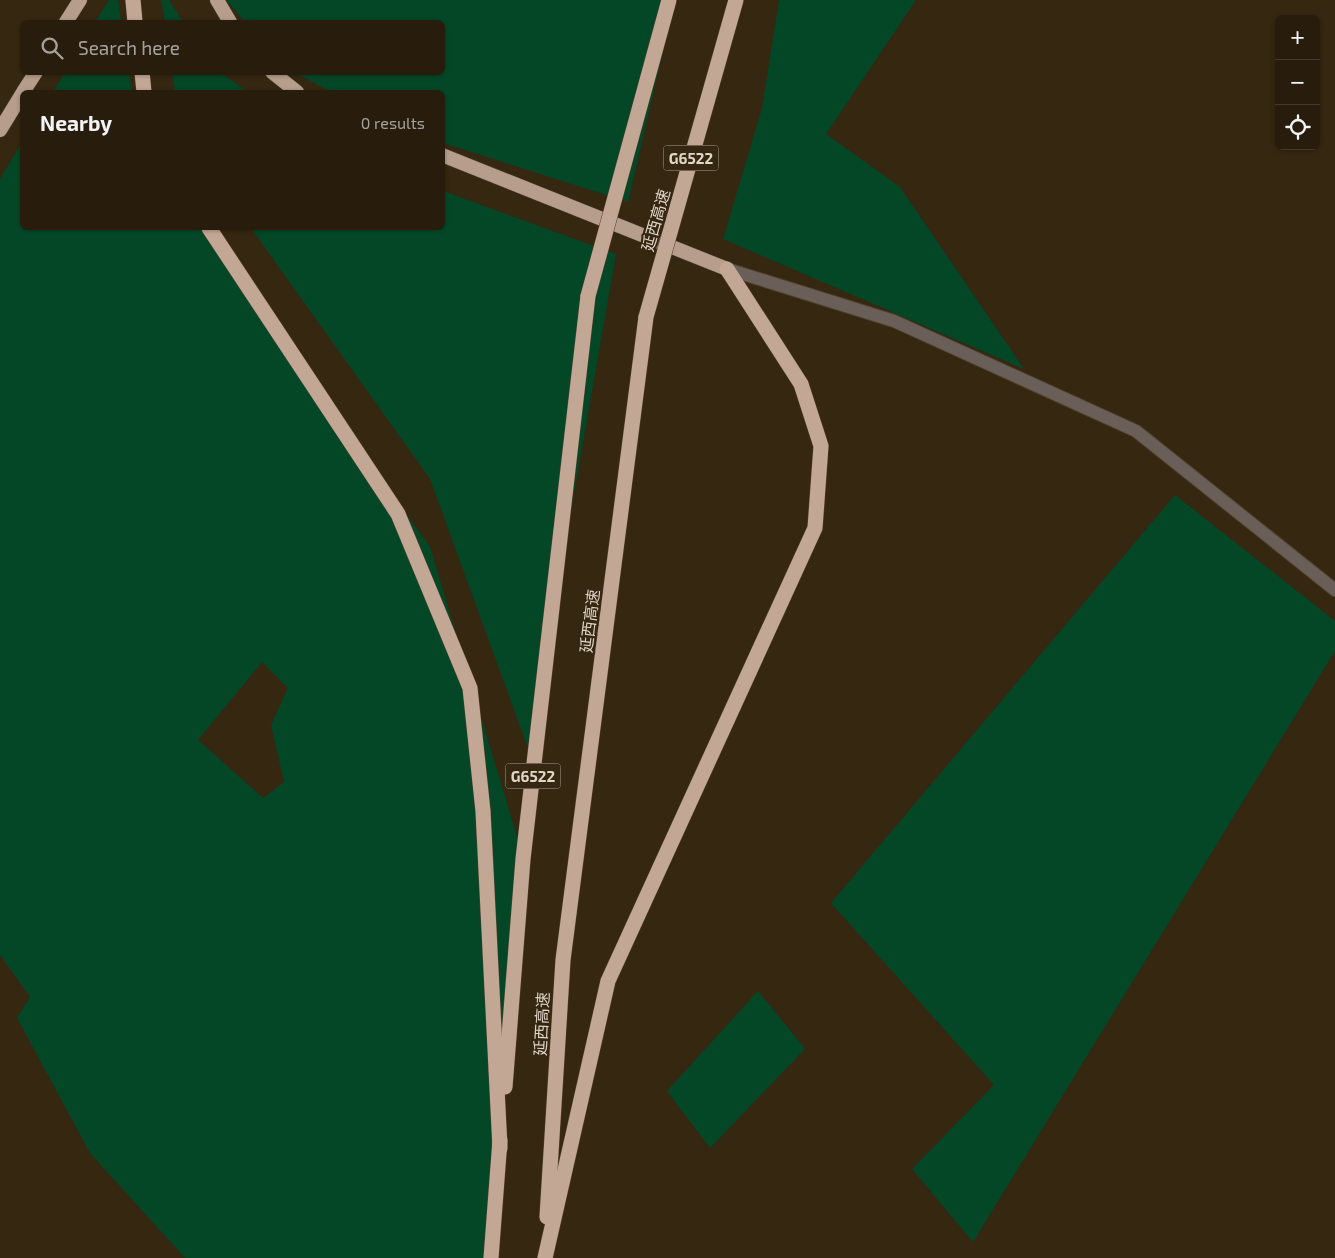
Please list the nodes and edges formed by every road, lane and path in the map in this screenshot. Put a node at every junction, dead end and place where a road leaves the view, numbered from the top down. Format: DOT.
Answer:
graph roads {
  1 [pos="80,0"];
  2 [pos="133,0"];
  3 [pos="217,0"];
  4 [pos="669,0"];
  5 [pos="736,0"];
  6 [pos="67,20"];
  7 [pos="135,20"];
  8 [pos="229,20"];
  9 [pos="34,75"];
  10 [pos="142,75"];
  11 [pos="276,75"];
  12 [pos="25,90"];
  13 [pos="144,90"];
  14 [pos="295,90"];
  15 [pos="20,98"];
  16 [pos="0,130"];
  17 [pos="445,156"];
  18 [pos="210,230"];
  19 [pos="727,269"];
  20 [pos="1335,590"];
  21 [pos="500,1148"];
  22 [pos="490,1258"];
  23 [pos="545,1258"];
  1 -- 6 [label="highway"];
  2 -- 7 [label="highway"];
  3 -- 8 [label="highway"];
  4 -- 21 [label="highway, 延西高速 / G6522, bridge"];
  5 -- 23 [label="highway, 延西高速 / G6522, bridge"];
  9 -- 12 [label="highway"];
  10 -- 13 [label="highway"];
  11 -- 14 [label="highway"];
  15 -- 16 [label="highway"];
  17 -- 19 [label="highway"];
  18 -- 21 [label="highway"];
  19 -- 20 [label="street"];
  19 -- 23 [label="highway"];
  21 -- 22 [label="highway, 延西高速 / G6522"];
}
